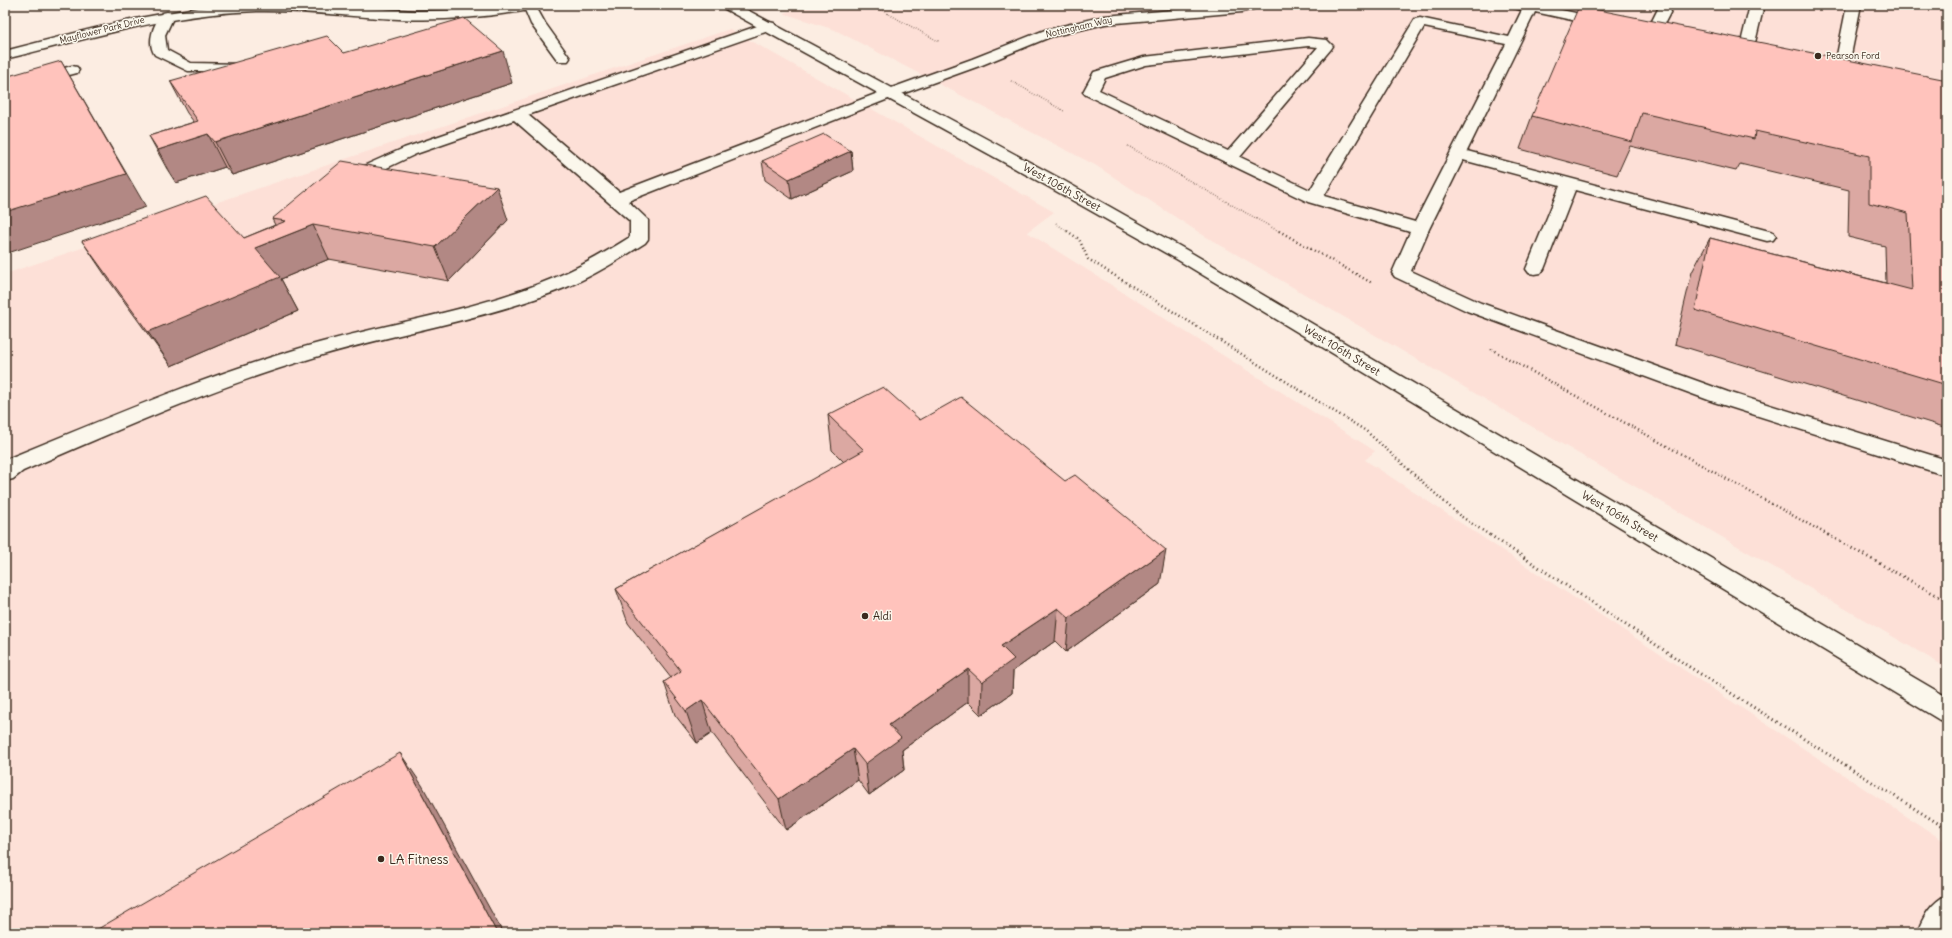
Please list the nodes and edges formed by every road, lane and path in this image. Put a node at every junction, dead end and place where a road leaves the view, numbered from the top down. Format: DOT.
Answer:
graph roads {
  1 [pos="728,5"];
  2 [pos="1252,5"];
  3 [pos="1667,5"];
  4 [pos="1757,5"];
  5 [pos="1854,5"];
  6 [pos="532,6"];
  7 [pos="1525,7"];
  8 [pos="1567,10"];
  9 [pos="167,16"];
  10 [pos="769,26"];
  11 [pos="1616,26"];
  12 [pos="1638,30"];
  13 [pos="1653,33"];
  14 [pos="1669,36"];
  15 [pos="1514,42"];
  16 [pos="1731,48"];
  17 [pos="1746,51"];
  18 [pos="1761,54"];
  19 [pos="5,55"];
  20 [pos="563,58"];
  21 [pos="253,65"];
  22 [pos="1827,68"];
  23 [pos="72,70"];
  24 [pos="1841,70"];
  25 [pos="1856,73"];
  26 [pos="5,88"];
  27 [pos="891,93"];
  28 [pos="517,114"];
  29 [pos="1458,154"];
  30 [pos="1230,158"];
  31 [pos="1570,183"];
  32 [pos="336,186"];
  33 [pos="1314,198"];
  34 [pos="617,199"];
  35 [pos="1056,223"];
  36 [pos="1420,229"];
  37 [pos="1767,236"];
  38 [pos="1534,270"];
  39 [pos="1947,468"];
  40 [pos="5,473"];
  41 [pos="1947,711"];
  42 [pos="1947,829"];
  43 [pos="1947,910"];
  44 [pos="1932,933"];
  1 -- 10 [label="street, West 106th Street"];
  2 -- 27 [label="street, Nottingham Way"];
  3 -- 13 [label="street"];
  4 -- 17 [label="street"];
  5 -- 24 [label="street"];
  6 -- 9 [label="street, Mayflower Park Drive"];
  6 -- 20 [label="street"];
  7 -- 8 [label="street"];
  7 -- 15 [label="street"];
  8 -- 11 [label="street"];
  9 -- 19 [label="street, Mayflower Park Drive"];
  9 -- 21 [label="street"];
  10 -- 27 [label="street, West 106th Street"];
  10 -- 28 [label="street"];
  12 -- 13 [label="street"];
  13 -- 14 [label="street"];
  15 -- 29 [label="street"];
  15 -- 33 [label="street"];
  16 -- 17 [label="street"];
  17 -- 18 [label="street"];
  22 -- 24 [label="street"];
  23 -- 26 [label="street"];
  24 -- 25 [label="street"];
  27 -- 34 [label="street, Nottingham Way"];
  27 -- 41 [label="street, West 106th Street"];
  28 -- 32 [label="street"];
  28 -- 34 [label="street"];
  29 -- 31 [label="street"];
  29 -- 36 [label="street"];
  30 -- 30 [label="street"];
  30 -- 33 [label="street"];
  31 -- 37 [label="street"];
  31 -- 38 [label="street"];
  33 -- 36 [label="street"];
  34 -- 40 [label="street"];
  35 -- 42 [label="path"];
  36 -- 39 [label="street"];
  43 -- 44 [label="street"];
}
